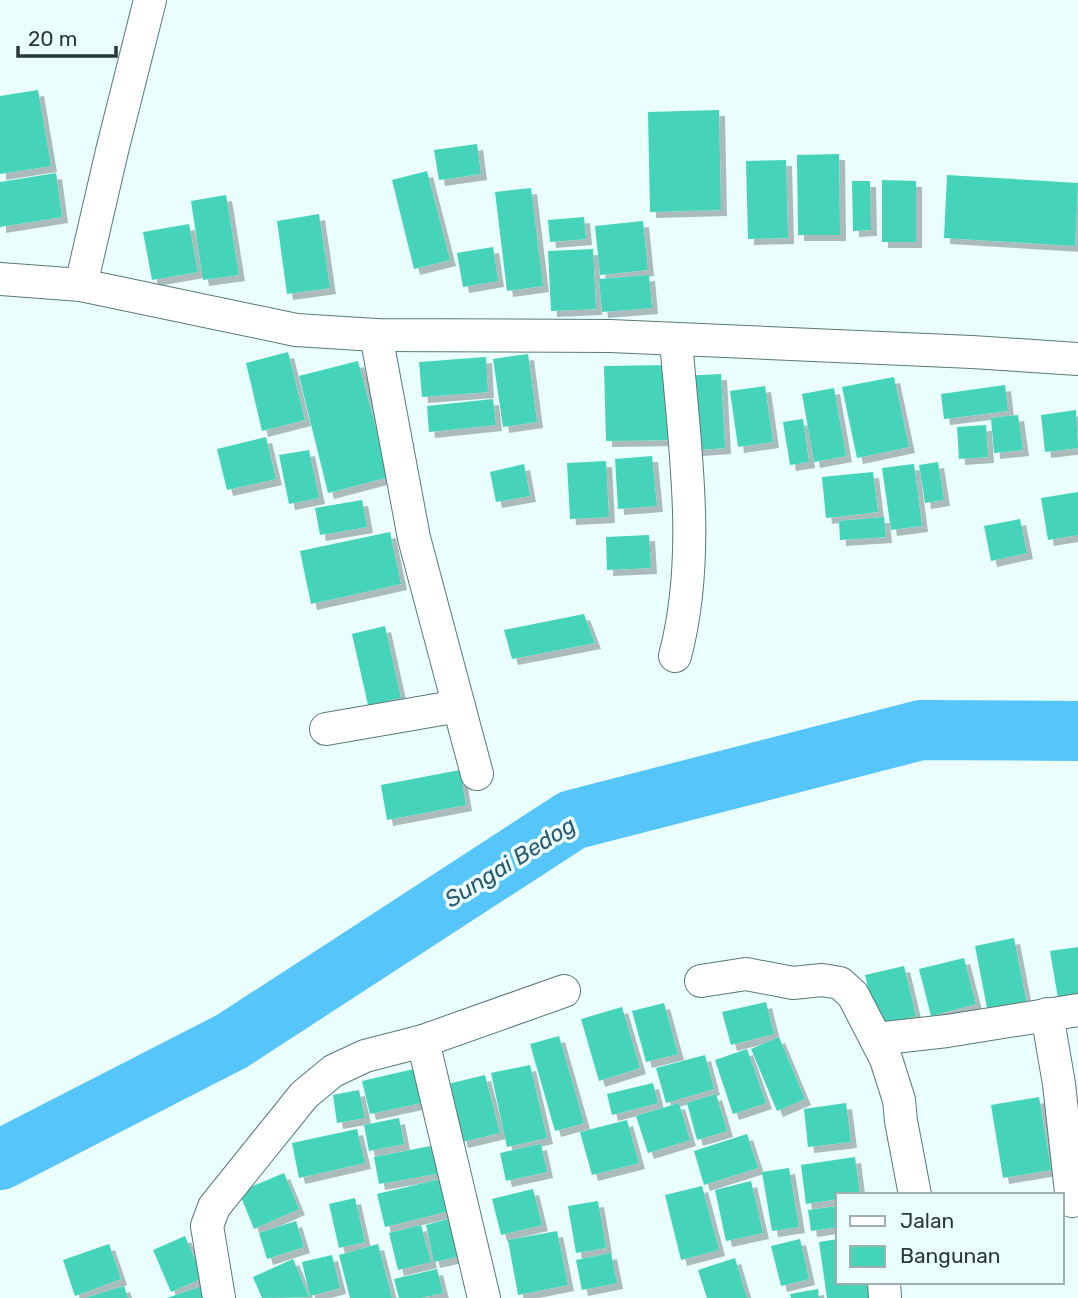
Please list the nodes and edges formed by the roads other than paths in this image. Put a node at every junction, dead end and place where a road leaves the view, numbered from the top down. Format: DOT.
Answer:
graph roads {
  1 [pos="150,0"];
  2 [pos="0,279"];
  3 [pos="81,285"];
  4 [pos="376,335"];
  5 [pos="676,340"];
  6 [pos="1078,359"];
  7 [pos="675,656"];
  8 [pos="459,706"];
  9 [pos="326,729"];
  10 [pos="477,774"];
  11 [pos="701,981"];
  12 [pos="564,991"];
  13 [pos="1063,1012"];
  14 [pos="876,1039"];
  15 [pos="423,1041"];
  16 [pos="915,1193"];
  17 [pos="1071,1202"];
  18 [pos="219,1298"];
  19 [pos="484,1298"];
  1 -- 3 [label="street"];
  2 -- 3 [label="street"];
  3 -- 4 [label="street"];
  4 -- 5 [label="street"];
  4 -- 8 [label="street"];
  5 -- 6 [label="street"];
  5 -- 7 [label="street"];
  8 -- 9 [label="street"];
  8 -- 10 [label="street"];
  11 -- 14 [label="street"];
  12 -- 15 [label="street"];
  13 -- 14 [label="street"];
  13 -- 17 [label="street"];
  14 -- 16 [label="street"];
  15 -- 18 [label="street"];
  15 -- 19 [label="street"];
}
